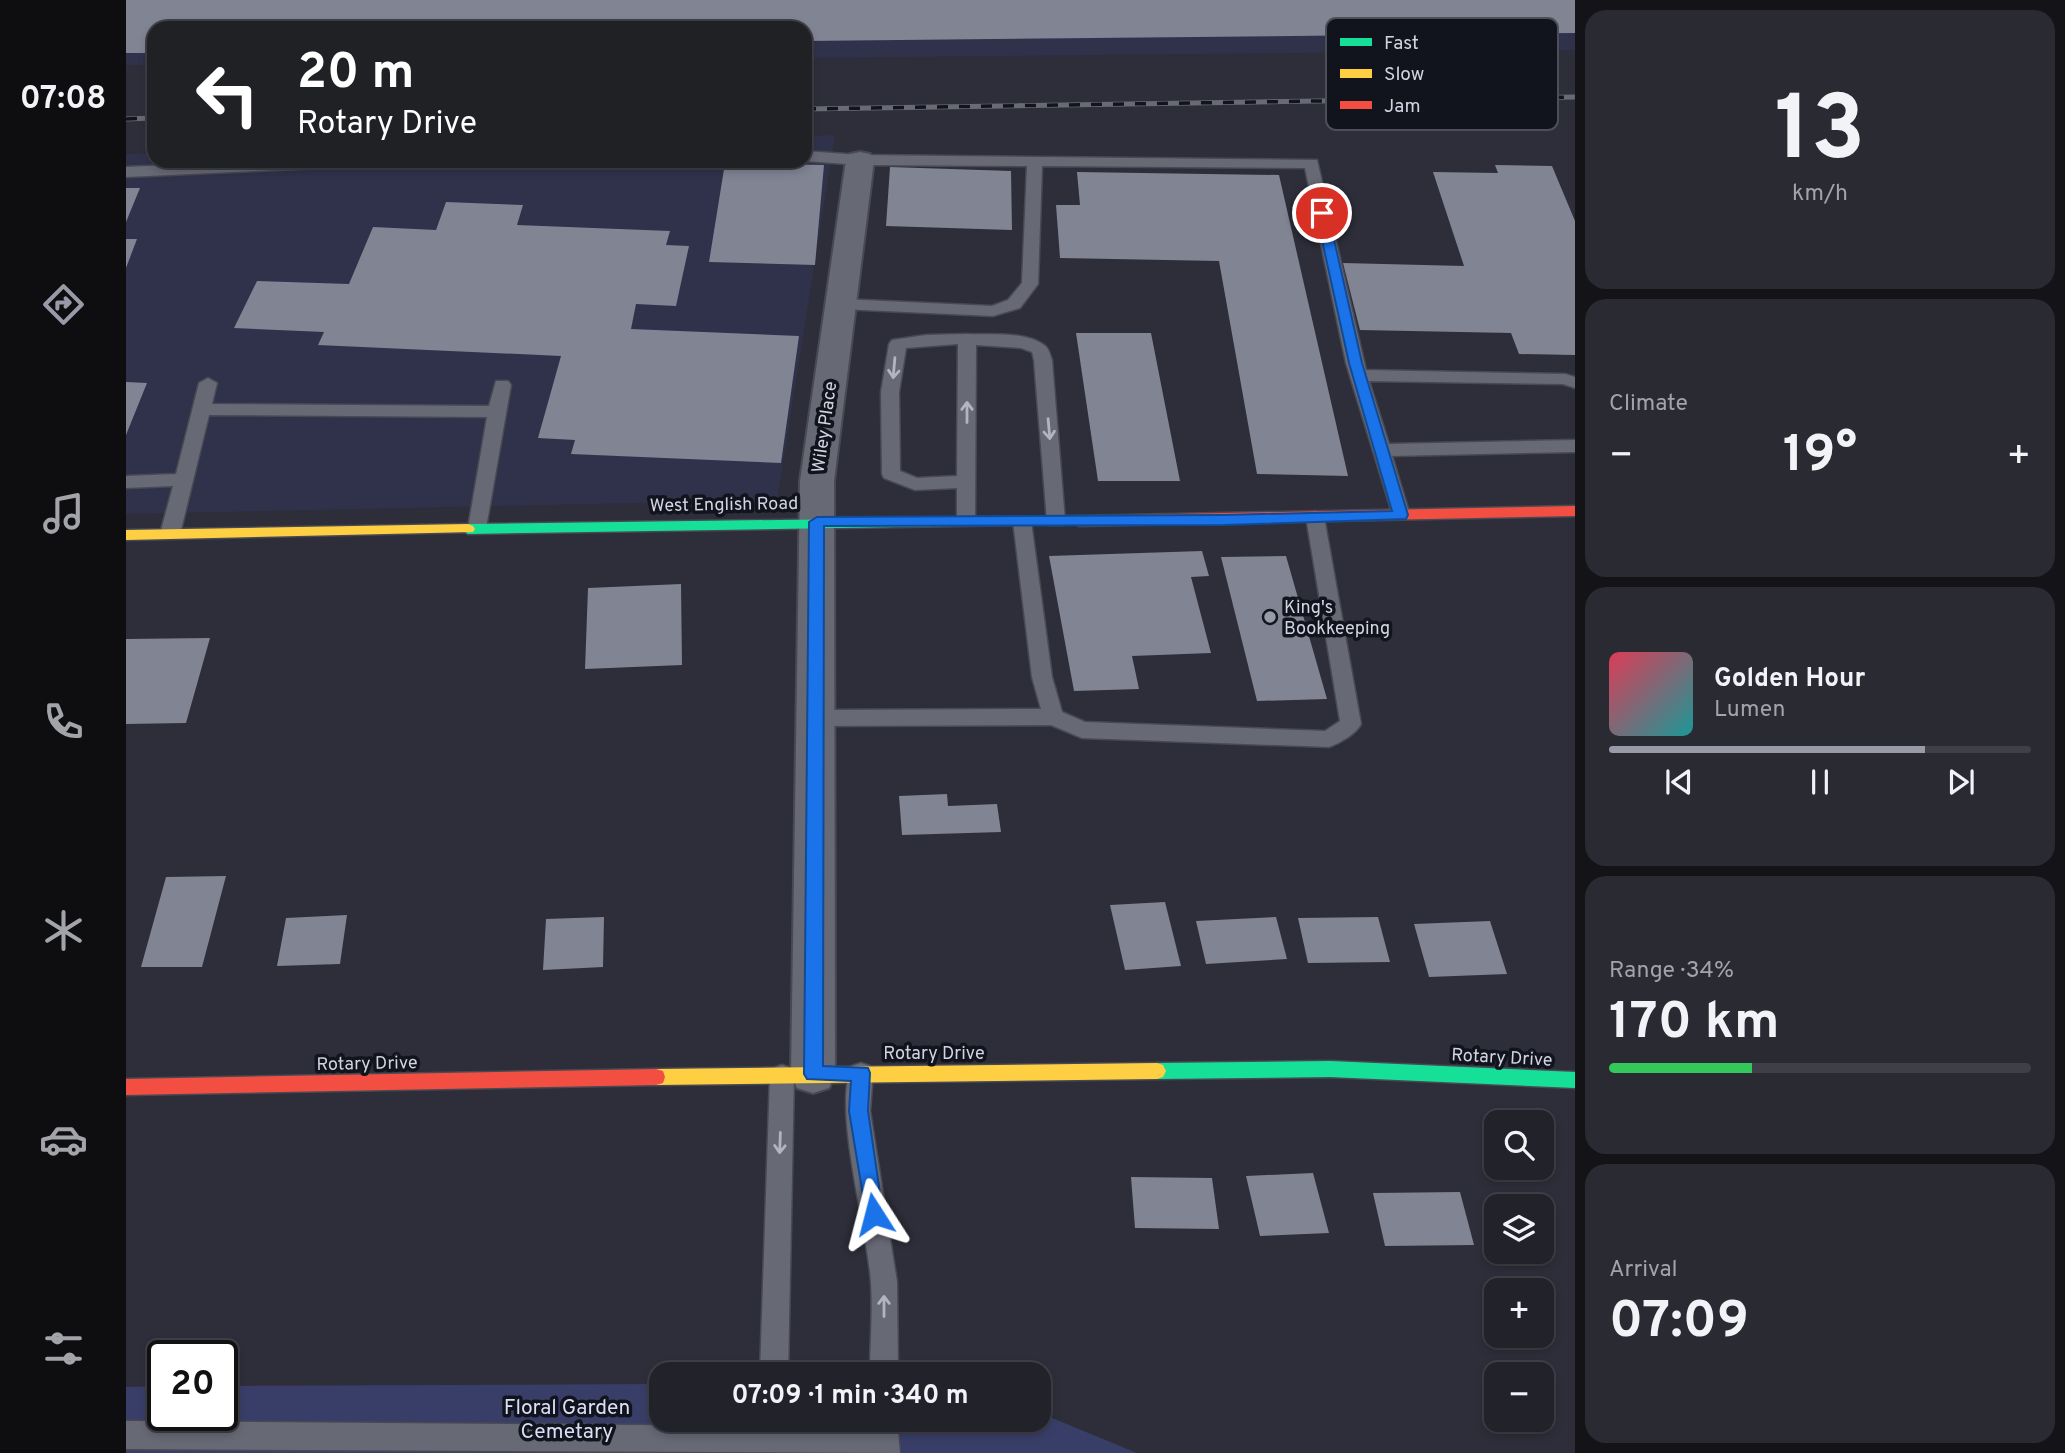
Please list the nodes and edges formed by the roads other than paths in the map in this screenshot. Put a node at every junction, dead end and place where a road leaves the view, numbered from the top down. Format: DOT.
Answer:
graph roads {
  1 [pos="812,157"];
  2 [pos="860,160"];
  3 [pos="1035,161"];
  4 [pos="213,168"];
  5 [pos="126,172"];
  6 [pos="841,304"];
  7 [pos="967,339"];
  8 [pos="1359,375"];
  9 [pos="208,383"];
  10 [pos="1575,383"];
  11 [pos="502,385"];
  12 [pos="201,409"];
  13 [pos="497,412"];
  14 [pos="1575,446"];
  15 [pos="1381,450"];
  16 [pos="184,480"];
  17 [pos="966,481"];
  18 [pos="126,482"];
  19 [pos="1575,511"];
  20 [pos="1401,515"];
  21 [pos="1315,517"];
  22 [pos="966,521"];
  23 [pos="1022,521"];
  24 [pos="1056,521"];
  25 [pos="817,522"];
  26 [pos="477,528"];
  27 [pos="170,534"];
  28 [pos="126,535"];
  29 [pos="1053,717"];
  30 [pos="816,718"];
  31 [pos="861,1073"];
  32 [pos="798,1074"];
  33 [pos="1575,1080"];
  34 [pos="126,1087"];
  35 [pos="775,1362"];
  36 [pos="884,1362"];
  37 [pos="126,1435"];
  38 [pos="770,1438"];
  39 [pos="884,1438"];
  1 -- 2 [label="lane"];
  2 -- 3 [label="lane"];
  2 -- 6 [label="street, Wiley Place"];
  3 -- 6 [label="lane"];
  3 -- 8 [label="lane"];
  4 -- 5 [label="lane"];
  6 -- 25 [label="street, Wiley Place"];
  17 -- 7 [label="lane, one-way"];
  7 -- 17 [label="lane, one-way"];
  7 -- 24 [label="lane, one-way"];
  8 -- 10 [label="lane"];
  8 -- 15 [label="lane"];
  9 -- 12 [label="lane"];
  11 -- 13 [label="lane"];
  12 -- 13 [label="lane"];
  12 -- 16 [label="lane"];
  13 -- 26 [label="lane"];
  14 -- 15 [label="lane"];
  15 -- 20 [label="lane"];
  16 -- 18 [label="lane"];
  16 -- 27 [label="lane"];
  17 -- 22 [label="lane"];
  19 -- 20 [label="main road, West English Road"];
  20 -- 21 [label="main road, West English Road"];
  21 -- 24 [label="main road, West English Road"];
  21 -- 29 [label="lane"];
  22 -- 23 [label="main road, West English Road"];
  22 -- 25 [label="main road, West English Road"];
  23 -- 24 [label="main road, West English Road"];
  23 -- 29 [label="lane"];
  25 -- 26 [label="main road, West English Road"];
  25 -- 30 [label="street, Wiley Place"];
  26 -- 27 [label="main road, West English Road"];
  27 -- 28 [label="main road, West English Road"];
  29 -- 30 [label="lane"];
  30 -- 32 [label="street, Wiley Place"];
  31 -- 32 [label="main road, Rotary Drive"];
  31 -- 33 [label="main road, Rotary Drive"];
  36 -- 31 [label="lane, one-way"];
  32 -- 34 [label="main road, Rotary Drive"];
  32 -- 35 [label="lane, one-way"];
  37 -- 38 [label="lane"];
  38 -- 39 [label="lane"];
}
